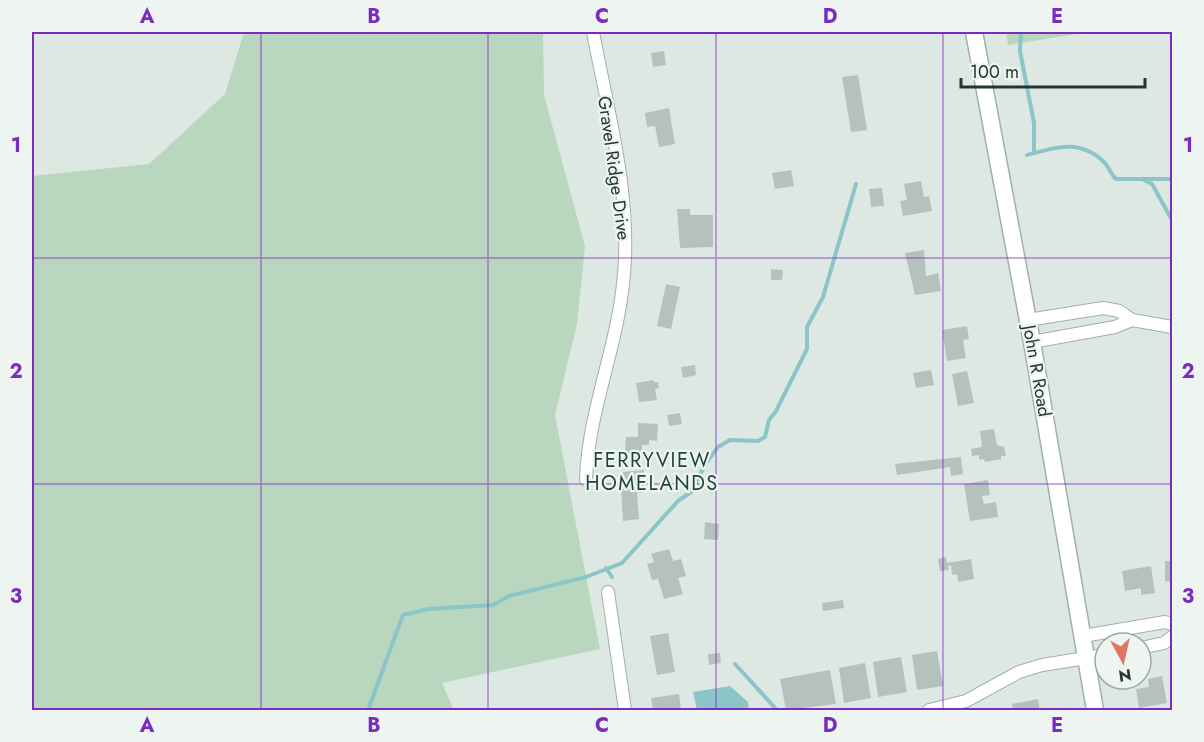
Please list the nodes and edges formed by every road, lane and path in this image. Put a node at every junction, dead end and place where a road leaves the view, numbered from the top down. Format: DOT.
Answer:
graph roads {
  1 [pos="593,32"];
  2 [pos="974,32"];
  3 [pos="1028,320"];
  4 [pos="1132,320"];
  5 [pos="1173,327"];
  6 [pos="1032,342"];
  7 [pos="586,480"];
  8 [pos="608,592"];
  9 [pos="1173,624"];
  10 [pos="1083,636"];
  11 [pos="1173,637"];
  12 [pos="1153,646"];
  13 [pos="1093,658"];
  14 [pos="1087,659"];
  15 [pos="626,711"];
  16 [pos="928,711"];
  17 [pos="1095,711"];
  1 -- 7 [label="street, Gravel Ridge Drive"];
  2 -- 3 [label="main road, John R Road"];
  3 -- 4 [label="street"];
  3 -- 6 [label="main road, John R Road"];
  4 -- 5 [label="street"];
  4 -- 6 [label="street"];
  6 -- 10 [label="main road, John R Road"];
  8 -- 15 [label="street"];
  9 -- 10 [label="street"];
  10 -- 14 [label="main road, John R Road"];
  11 -- 12 [label="street"];
  13 -- 14 [label="street"];
  14 -- 16 [label="street"];
  14 -- 17 [label="main road, John R Road"];
}
